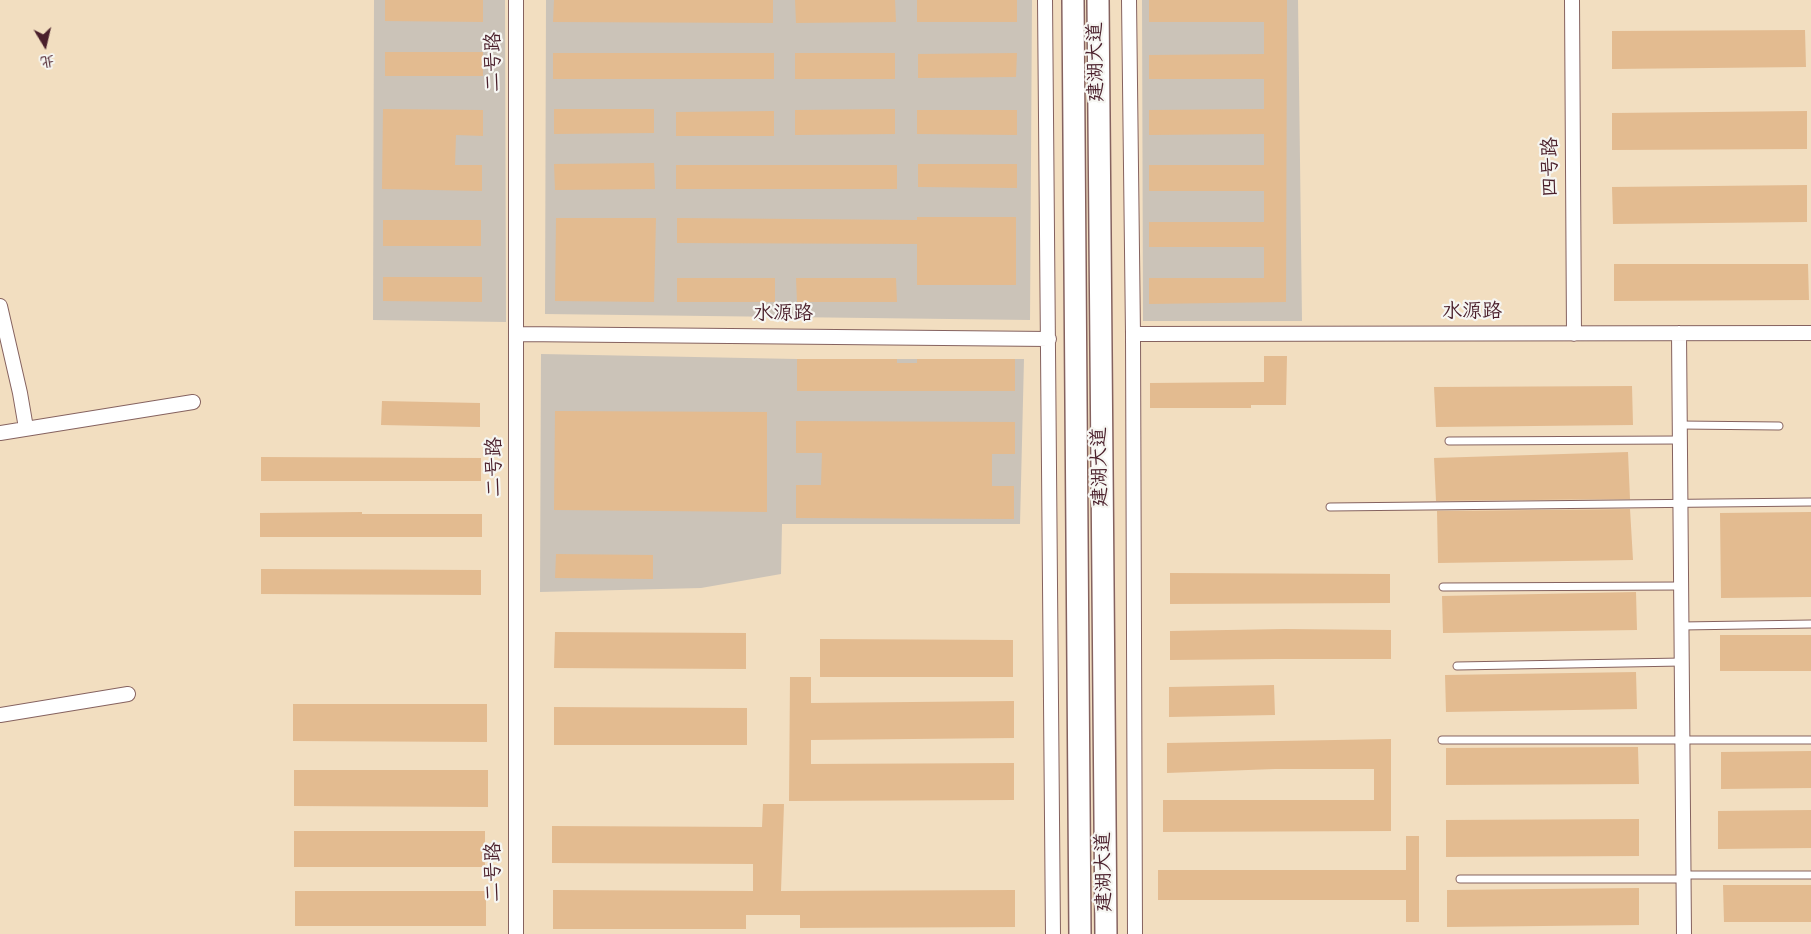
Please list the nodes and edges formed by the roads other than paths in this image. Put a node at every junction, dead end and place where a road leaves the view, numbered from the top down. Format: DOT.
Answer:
graph roads {
  1 [pos="516,0"];
  2 [pos="1045,0"];
  3 [pos="1073,0"];
  4 [pos="1098,0"];
  5 [pos="1129,0"];
  6 [pos="1572,0"];
  7 [pos="0,306"];
  8 [pos="1811,332"];
  9 [pos="1679,333"];
  10 [pos="517,334"];
  11 [pos="1132,334"];
  12 [pos="1574,334"];
  13 [pos="1049,339"];
  14 [pos="193,402"];
  15 [pos="1680,425"];
  16 [pos="1779,426"];
  17 [pos="26,428"];
  18 [pos="0,433"];
  19 [pos="1680,440"];
  20 [pos="1449,441"];
  21 [pos="1680,502"];
  22 [pos="1811,502"];
  23 [pos="1330,507"];
  24 [pos="1443,586"];
  25 [pos="1681,586"];
  26 [pos="1811,624"];
  27 [pos="1682,626"];
  28 [pos="1682,662"];
  29 [pos="1457,666"];
  30 [pos="128,694"];
  31 [pos="0,715"];
  32 [pos="1682,739"];
  33 [pos="1442,740"];
  34 [pos="1811,740"];
  35 [pos="1811,875"];
  36 [pos="1684,877"];
  37 [pos="1460,879"];
  38 [pos="516,934"];
  39 [pos="1053,934"];
  40 [pos="1080,934"];
  41 [pos="1106,934"];
  42 [pos="1135,934"];
  43 [pos="1684,934"];
  1 -- 10 [label="street, 二号路"];
  2 -- 13 [label="street"];
  3 -- 40 [label="main road, 建湖大道"];
  4 -- 41 [label="main road, 建湖大道"];
  5 -- 11 [label="street"];
  6 -- 12 [label="street, 四号路"];
  7 -- 17 [label="street"];
  8 -- 9 [label="street, 水源路"];
  9 -- 12 [label="street, 水源路"];
  9 -- 15 [label="street"];
  10 -- 13 [label="street, 水源路"];
  10 -- 38 [label="street, 二号路"];
  11 -- 12 [label="street, 水源路"];
  11 -- 42 [label="street"];
  13 -- 39 [label="street"];
  14 -- 17 [label="street"];
  15 -- 16 [label="lane"];
  15 -- 19 [label="street"];
  17 -- 18 [label="street"];
  19 -- 20 [label="lane"];
  19 -- 21 [label="street"];
  21 -- 22 [label="lane"];
  21 -- 23 [label="lane"];
  21 -- 25 [label="street"];
  24 -- 25 [label="lane"];
  25 -- 27 [label="street"];
  26 -- 27 [label="lane"];
  27 -- 28 [label="street"];
  28 -- 29 [label="lane"];
  28 -- 32 [label="street"];
  30 -- 31 [label="street"];
  32 -- 33 [label="lane"];
  32 -- 34 [label="lane"];
  32 -- 36 [label="street"];
  35 -- 36 [label="lane"];
  36 -- 37 [label="lane"];
  36 -- 43 [label="street"];
}
